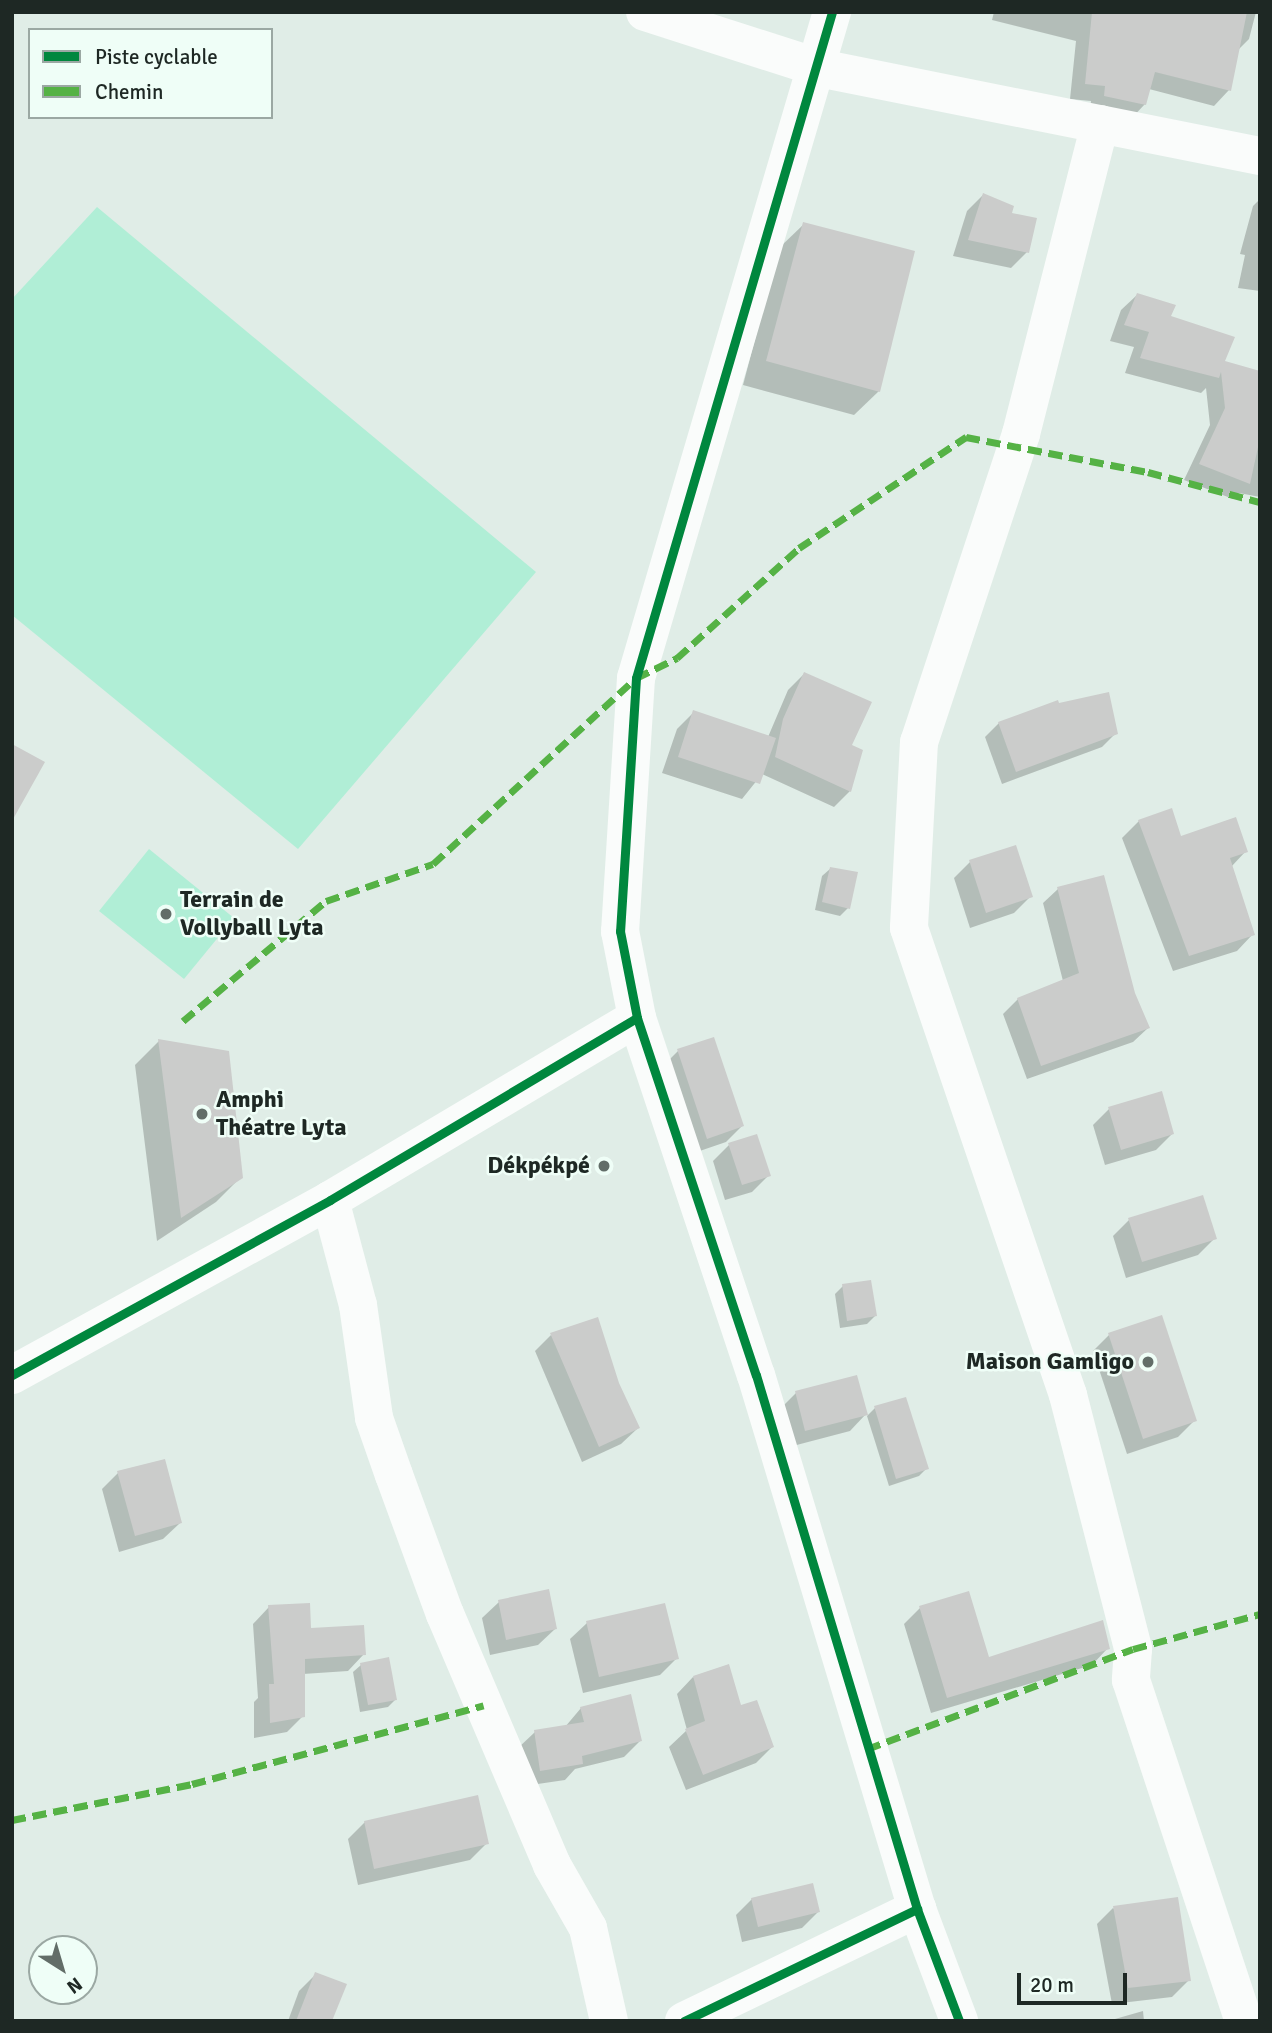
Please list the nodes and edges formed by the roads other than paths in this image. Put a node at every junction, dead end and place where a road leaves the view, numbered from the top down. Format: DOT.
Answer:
graph roads {
  1 [pos="645,12"];
  2 [pos="832,12"];
  3 [pos="819,68"];
  4 [pos="1100,124"];
  5 [pos="1260,156"];
  6 [pos="637,1018"];
  7 [pos="330,1200"];
  8 [pos="12,1376"];
  9 [pos="917,1909"];
  10 [pos="609,2021"];
  11 [pos="684,2021"];
  12 [pos="959,2021"];
  13 [pos="1244,2021"];
  1 -- 3 [label="street"];
  2 -- 3 [label="street"];
  3 -- 4 [label="street"];
  3 -- 6 [label="street"];
  4 -- 5 [label="street"];
  4 -- 13 [label="street"];
  6 -- 7 [label="street"];
  6 -- 9 [label="street"];
  7 -- 8 [label="street"];
  7 -- 10 [label="street"];
  9 -- 11 [label="street"];
  9 -- 12 [label="street"];
}
